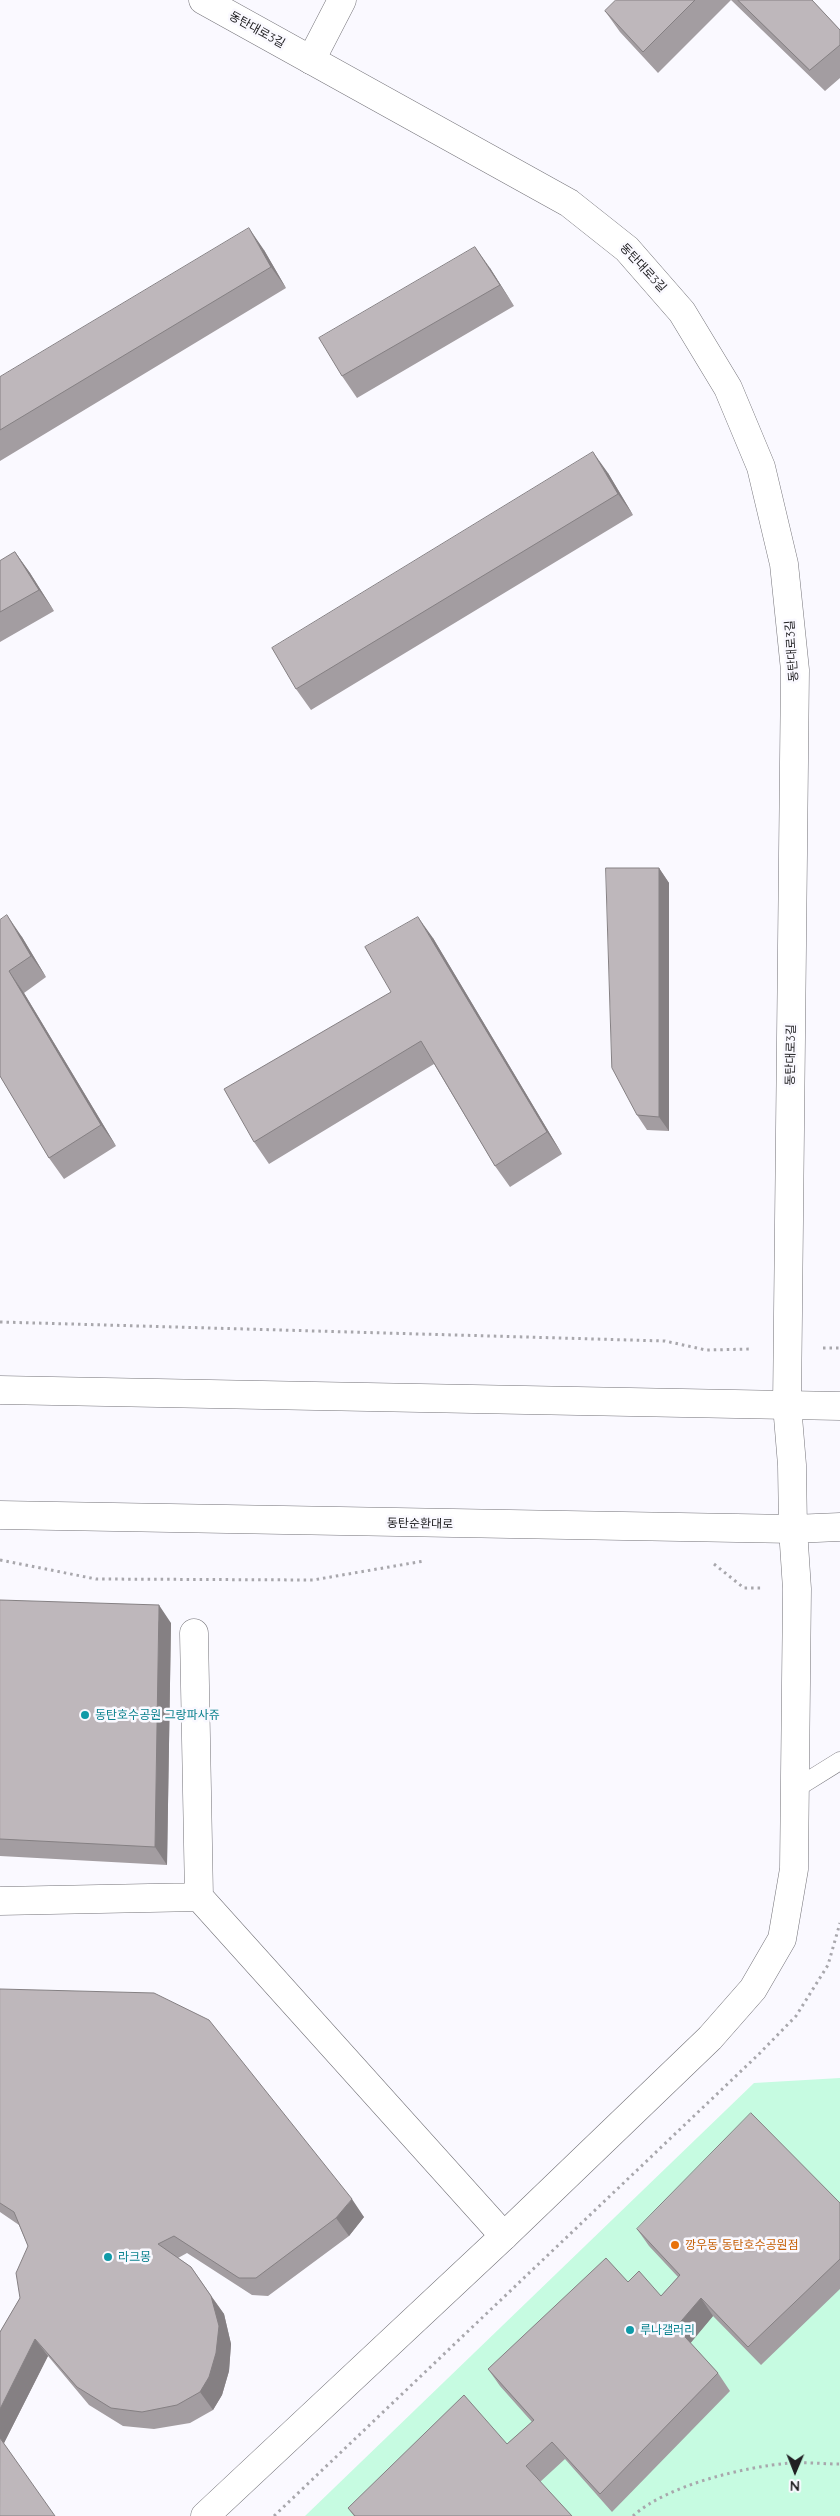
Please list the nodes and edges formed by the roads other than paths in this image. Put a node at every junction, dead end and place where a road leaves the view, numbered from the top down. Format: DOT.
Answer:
graph roads {
  1 [pos="203,0"];
  2 [pos="342,0"];
  3 [pos="311,60"];
  4 [pos="0,1390"];
  5 [pos="787,1405"];
  6 [pos="840,1406"];
  7 [pos="0,1515"];
  8 [pos="840,1527"];
  9 [pos="793,1530"];
  10 [pos="194,1634"];
  11 [pos="840,1761"];
  12 [pos="795,1790"];
  13 [pos="199,1897"];
  14 [pos="0,1900"];
  15 [pos="504,2236"];
  16 [pos="205,2516"];
  1 -- 3 [label="street, 동탄대로3길"];
  2 -- 3 [label="street"];
  3 -- 5 [label="street, 동탄대로3길"];
  4 -- 5 [label="street"];
  5 -- 6 [label="street"];
  5 -- 9 [label="street, 동탄대로3길"];
  7 -- 9 [label="street, 동탄순환대로"];
  8 -- 9 [label="street, 동탄순환대로"];
  9 -- 12 [label="street, 동탄대로3길"];
  10 -- 13 [label="street"];
  11 -- 12 [label="lane"];
  12 -- 15 [label="street, 동탄대로3길"];
  13 -- 14 [label="street"];
  13 -- 15 [label="street"];
  15 -- 16 [label="street, 동탄대로3길"];
}
